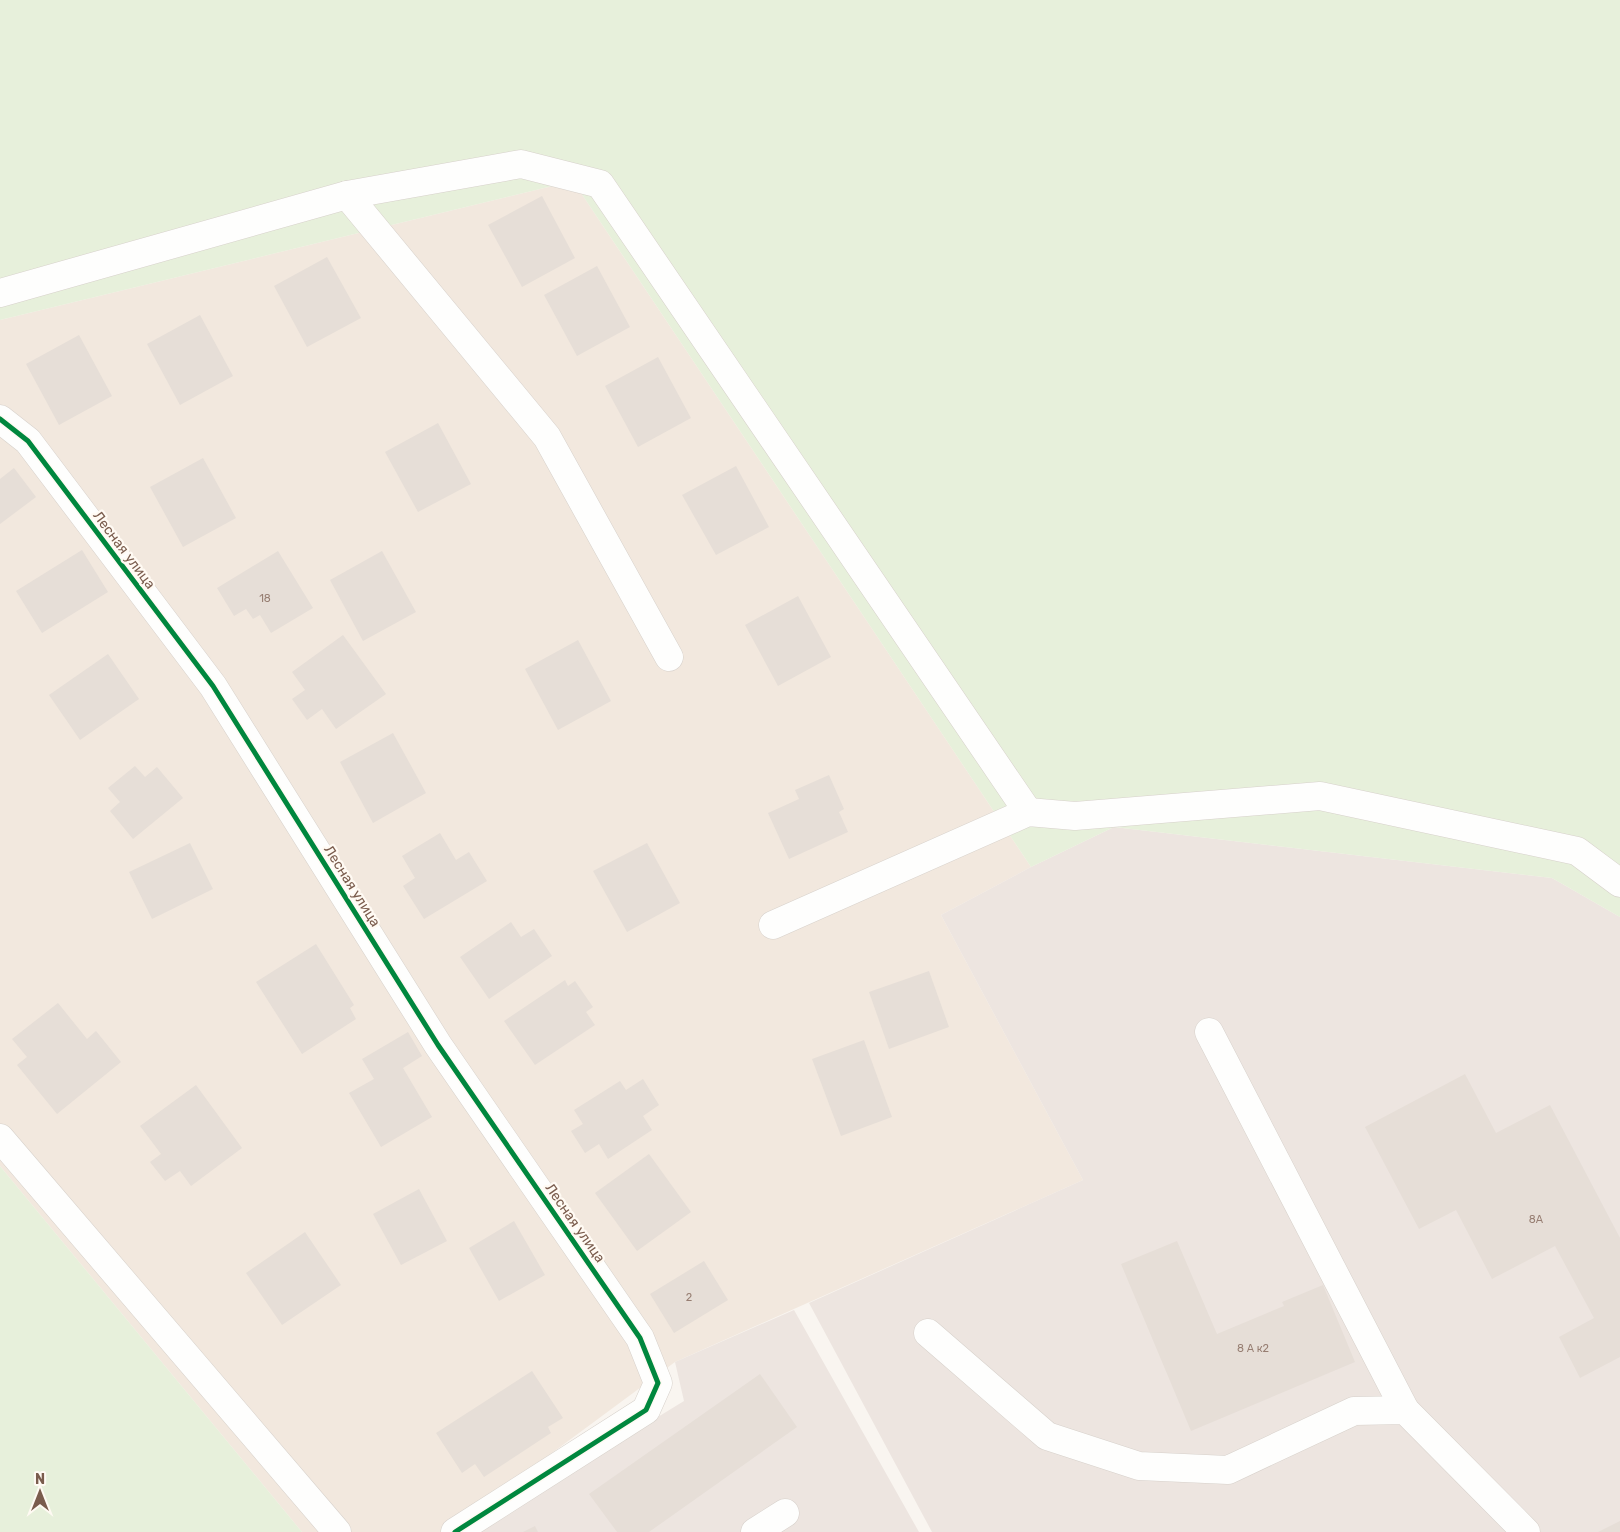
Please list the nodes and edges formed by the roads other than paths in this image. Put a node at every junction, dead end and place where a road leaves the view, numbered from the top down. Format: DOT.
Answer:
graph roads {
  1 [pos="347,195"];
  2 [pos="0,293"];
  3 [pos="0,419"];
  4 [pos="669,657"];
  5 [pos="1028,812"];
  6 [pos="1620,883"];
  7 [pos="773,925"];
  8 [pos="1209,1032"];
  9 [pos="0,1138"];
  10 [pos="928,1333"];
  11 [pos="1405,1410"];
  12 [pos="785,1513"];
  13 [pos="337,1532"];
  14 [pos="455,1532"];
  15 [pos="755,1532"];
  16 [pos="1526,1532"];
  1 -- 2 [label="street"];
  1 -- 4 [label="street"];
  1 -- 5 [label="street"];
  3 -- 14 [label="street, Лесная улица"];
  5 -- 6 [label="street"];
  5 -- 7 [label="street"];
  8 -- 11 [label="street"];
  9 -- 13 [label="street"];
  10 -- 11 [label="street"];
  11 -- 16 [label="street"];
  12 -- 15 [label="street"];
}
